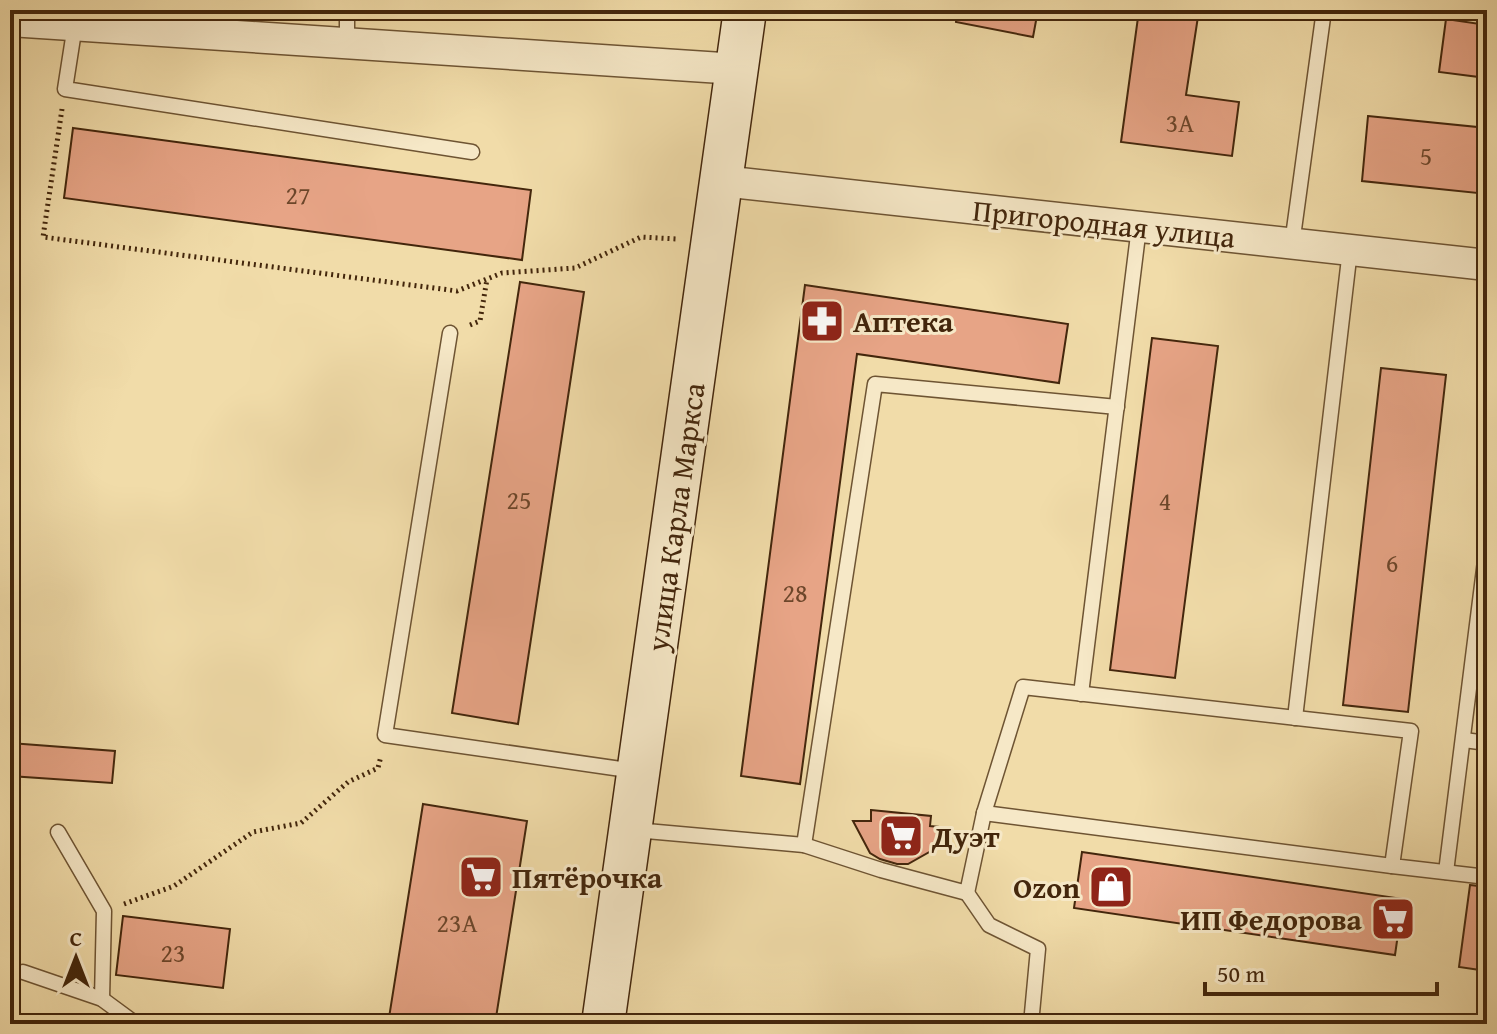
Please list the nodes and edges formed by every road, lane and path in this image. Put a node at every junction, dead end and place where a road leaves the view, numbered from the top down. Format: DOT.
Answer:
graph roads {
  1 [pos="347,10"];
  2 [pos="745,10"];
  3 [pos="1324,10"];
  4 [pos="10,21"];
  5 [pos="198,22"];
  6 [pos="75,25"];
  7 [pos="347,43"];
  8 [pos="737,69"];
  9 [pos="65,89"];
  10 [pos="472,152"];
  11 [pos="722,181"];
  12 [pos="1139,227"];
  13 [pos="713,240"];
  14 [pos="1292,244"];
  15 [pos="1350,250"];
  16 [pos="1487,265"];
  17 [pos="487,279"];
  18 [pos="450,333"];
  19 [pos="1117,407"];
  20 [pos="1487,545"];
  21 [pos="1483,611"];
  22 [pos="1081,694"];
  23 [pos="1295,718"];
  24 [pos="385,735"];
  25 [pos="1464,740"];
  26 [pos="1487,743"];
  27 [pos="639,771"];
  28 [pos="984,813"];
  29 [pos="631,830"];
  30 [pos="58,832"];
  31 [pos="804,845"];
  32 [pos="1392,866"];
  33 [pos="1446,872"];
  34 [pos="1487,877"];
  35 [pos="967,893"];
  36 [pos="104,911"];
  37 [pos="23,972"];
  38 [pos="102,999"];
  39 [pos="136,1024"];
  40 [pos="603,1024"];
  41 [pos="1031,1024"];
  1 -- 7 [label="lane"];
  2 -- 8 [label="main road, улица Карла Маркса"];
  3 -- 14 [label="lane"];
  4 -- 6 [label="street"];
  5 -- 6 [label="street"];
  5 -- 7 [label="street"];
  6 -- 9 [label="lane"];
  7 -- 8 [label="street"];
  8 -- 11 [label="main road, улица Карла Маркса"];
  9 -- 10 [label="lane"];
  9 -- 17 [label="path"];
  11 -- 12 [label="street, Пригородная улица"];
  11 -- 13 [label="main road, улица Карла Маркса"];
  12 -- 14 [label="street, Пригородная улица"];
  12 -- 19 [label="lane"];
  13 -- 17 [label="path"];
  13 -- 27 [label="main road, улица Карла Маркса"];
  14 -- 15 [label="street, Пригородная улица"];
  15 -- 16 [label="street, Пригородная улица"];
  15 -- 23 [label="lane"];
  17 -- 18 [label="path"];
  18 -- 24 [label="lane"];
  19 -- 22 [label="lane"];
  19 -- 31 [label="lane"];
  20 -- 21 [label="lane"];
  21 -- 25 [label="lane"];
  22 -- 23 [label="lane"];
  22 -- 28 [label="lane"];
  23 -- 32 [label="lane"];
  24 -- 27 [label="lane"];
  24 -- 36 [label="path"];
  25 -- 26 [label="lane"];
  25 -- 33 [label="lane"];
  27 -- 29 [label="main road, улица Карла Маркса"];
  28 -- 32 [label="lane"];
  28 -- 35 [label="lane"];
  29 -- 31 [label="lane"];
  29 -- 40 [label="main road, улица Карла Маркса"];
  30 -- 36 [label="lane"];
  31 -- 35 [label="lane"];
  32 -- 33 [label="lane"];
  33 -- 34 [label="lane"];
  35 -- 41 [label="lane"];
  36 -- 38 [label="lane"];
  37 -- 38 [label="lane"];
  38 -- 39 [label="lane"];
}
